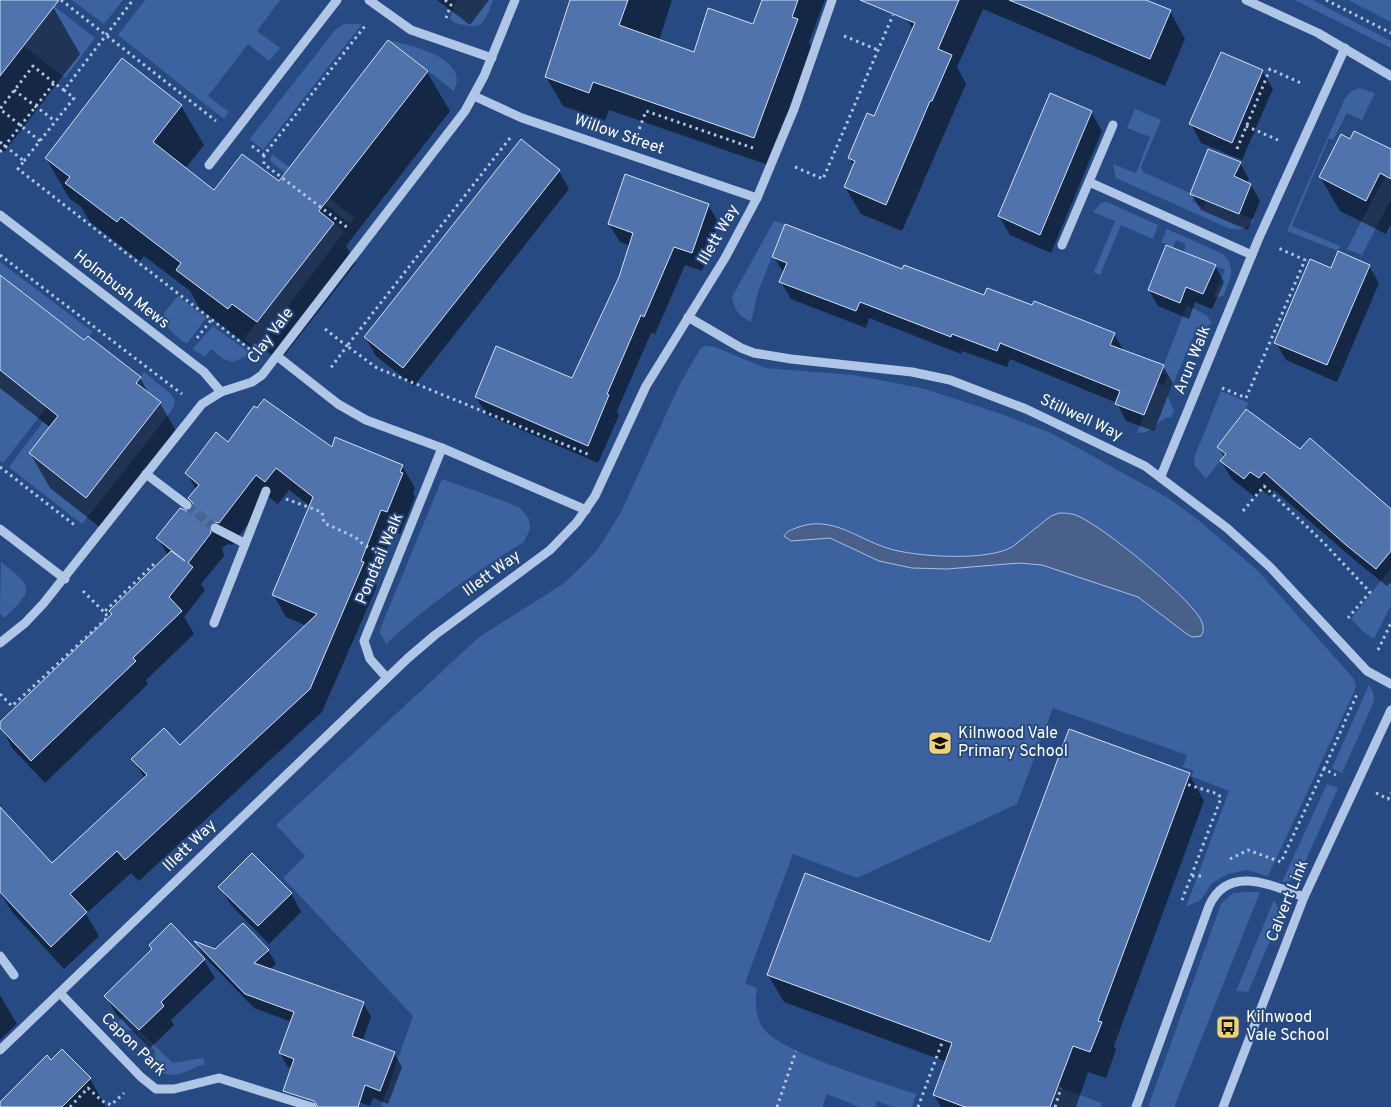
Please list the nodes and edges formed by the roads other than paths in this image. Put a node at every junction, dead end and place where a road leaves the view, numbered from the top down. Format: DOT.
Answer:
graph roads {
  1 [pos="337,0"];
  2 [pos="369,0"];
  3 [pos="514,0"];
  4 [pos="832,0"];
  5 [pos="1246,0"];
  6 [pos="1345,48"];
  7 [pos="492,58"];
  8 [pos="1391,76"];
  9 [pos="474,96"];
  10 [pos="1113,125"];
  11 [pos="209,165"];
  12 [pos="1089,182"];
  13 [pos="757,198"];
  14 [pos="0,215"];
  15 [pos="1062,245"];
  16 [pos="1252,255"];
  17 [pos="688,317"];
  18 [pos="278,356"];
  19 [pos="221,392"];
  20 [pos="442,448"];
  21 [pos="146,474"];
  22 [pos="1162,476"];
  23 [pos="266,491"];
  24 [pos="187,505"];
  25 [pos="586,510"];
  26 [pos="215,528"];
  27 [pos="0,529"];
  28 [pos="244,543"];
  29 [pos="66,577"];
  30 [pos="214,623"];
  31 [pos="0,643"];
  32 [pos="387,678"];
  33 [pos="1391,684"];
  34 [pos="1391,711"];
  35 [pos="1304,897"];
  36 [pos="0,956"];
  37 [pos="14,976"];
  38 [pos="60,993"];
  39 [pos="0,1050"];
  40 [pos="312,1107"];
  41 [pos="1136,1107"];
  42 [pos="1223,1107"];
  1 -- 11 [label="street"];
  2 -- 7 [label="street"];
  3 -- 7 [label="street, Clay Vale"];
  4 -- 13 [label="street, Illett Way"];
  5 -- 6 [label="street"];
  6 -- 8 [label="street"];
  6 -- 16 [label="street, Arun Walk"];
  7 -- 9 [label="street, Clay Vale"];
  9 -- 13 [label="street, Willow Street"];
  9 -- 18 [label="street, Clay Vale"];
  10 -- 12 [label="street"];
  12 -- 15 [label="street"];
  12 -- 16 [label="street"];
  13 -- 17 [label="street, Illett Way"];
  14 -- 19 [label="street, Holmbush Mews"];
  16 -- 22 [label="street, Arun Walk"];
  17 -- 22 [label="street, Stillwell Way"];
  17 -- 25 [label="street, Illett Way"];
  18 -- 19 [label="street, Clay Vale"];
  18 -- 20 [label="street"];
  19 -- 21 [label="street, Clay Vale"];
  20 -- 25 [label="street"];
  20 -- 32 [label="street, Pondtail Walk"];
  21 -- 24 [label="street"];
  21 -- 29 [label="street, Clay Vale"];
  22 -- 33 [label="street, Stillwell Way"];
  23 -- 28 [label="street"];
  25 -- 32 [label="street, Illett Way"];
  26 -- 28 [label="street"];
  27 -- 29 [label="street"];
  28 -- 30 [label="street"];
  29 -- 31 [label="street, Clay Vale"];
  32 -- 38 [label="street, Illett Way"];
  34 -- 35 [label="street, Calvert Link"];
  35 -- 41 [label="street"];
  35 -- 42 [label="street, Calvert Link"];
  36 -- 37 [label="street"];
  38 -- 39 [label="street, Illett Way"];
  38 -- 40 [label="street, Capon Park"];
}
